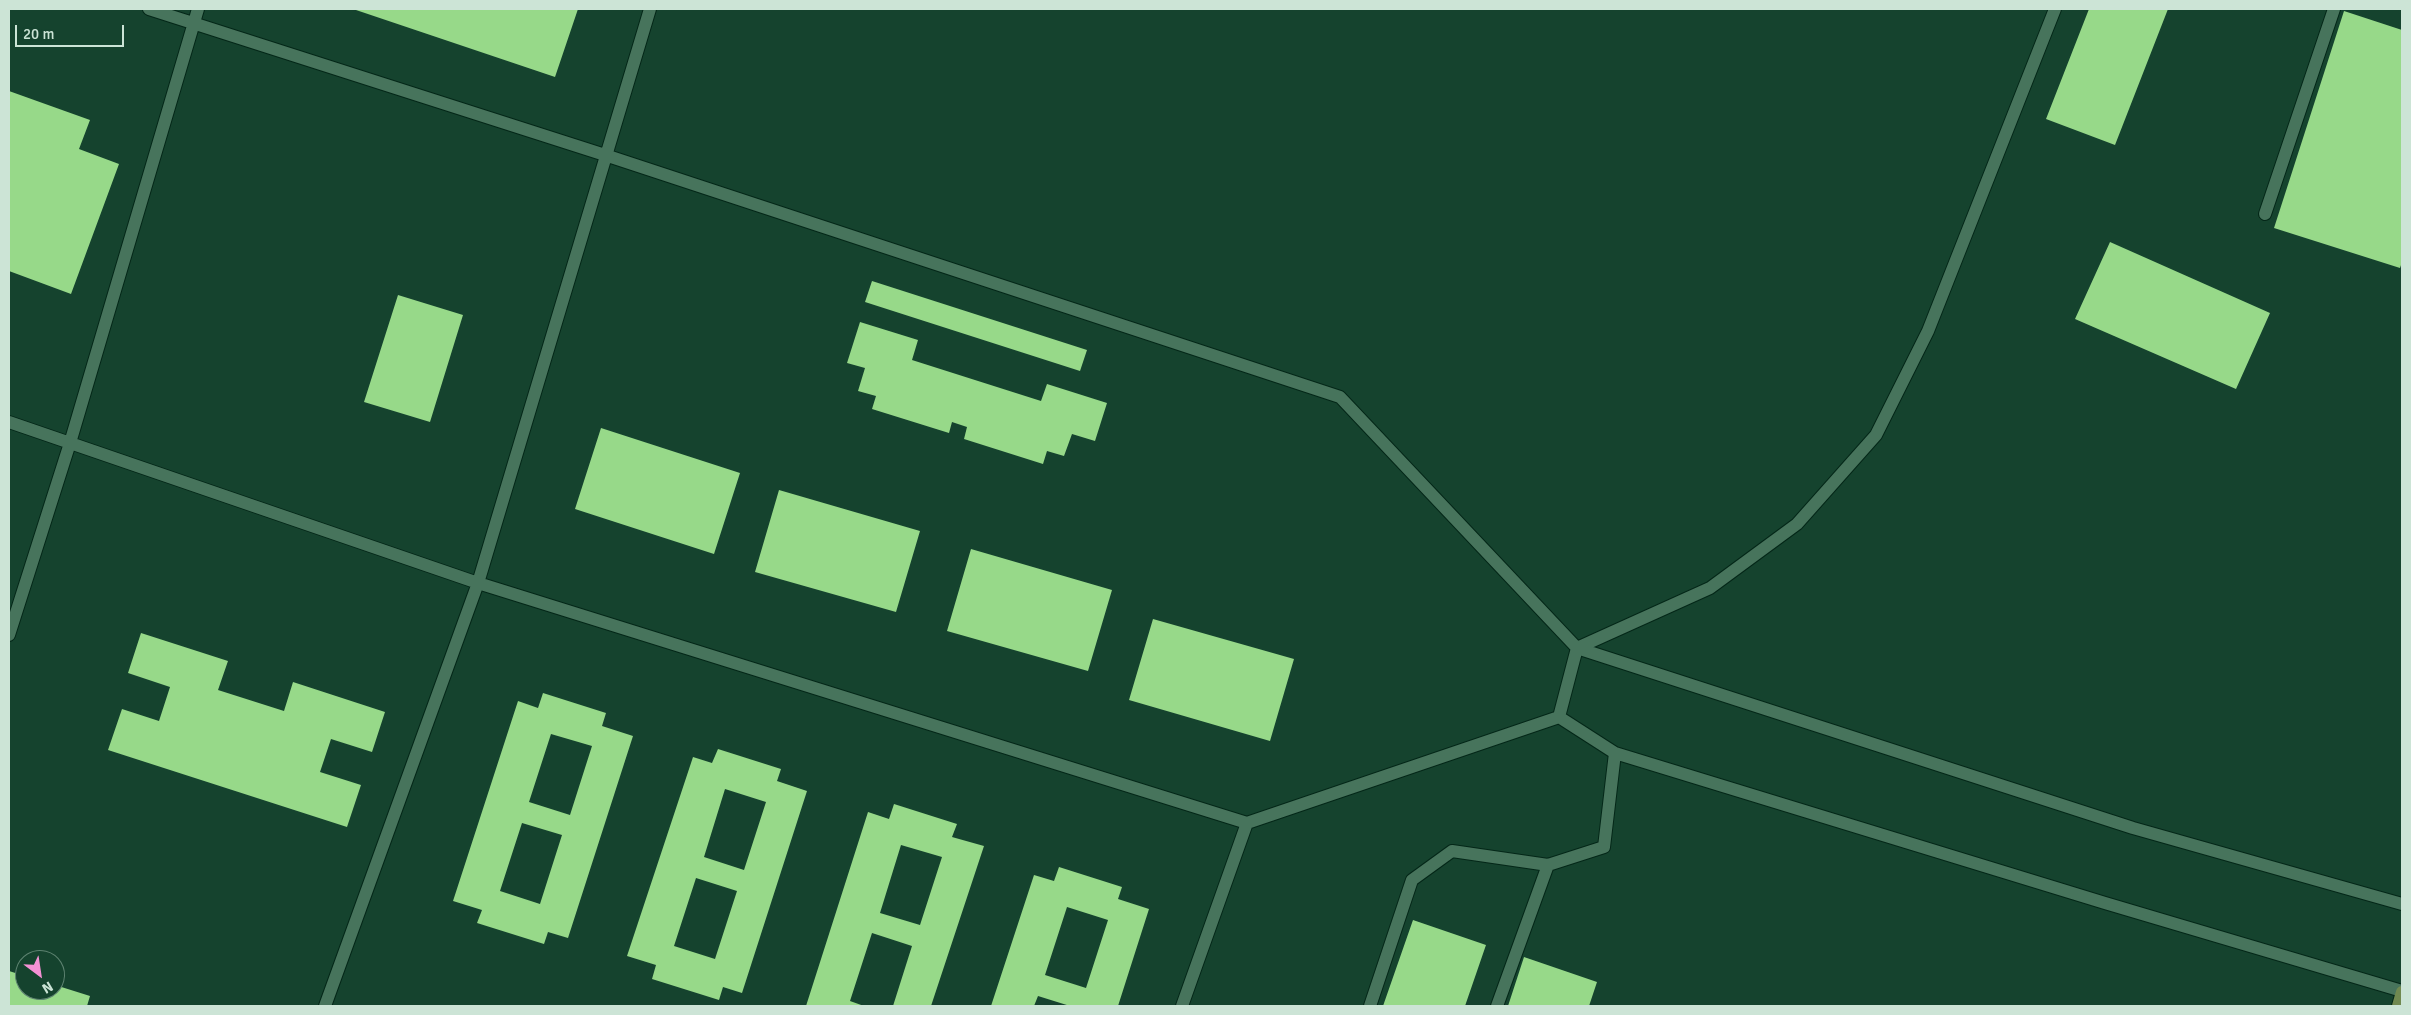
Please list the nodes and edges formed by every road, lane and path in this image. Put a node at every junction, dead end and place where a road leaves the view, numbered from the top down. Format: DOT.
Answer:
graph roads {
  1 [pos="149,9"];
  2 [pos="198,9"];
  3 [pos="650,9"];
  4 [pos="2055,9"];
  5 [pos="2334,9"];
  6 [pos="193,22"];
  7 [pos="605,155"];
  8 [pos="2265,214"];
  9 [pos="9,422"];
  10 [pos="70,443"];
  11 [pos="478,582"];
  12 [pos="9,635"];
  13 [pos="1577,648"];
  14 [pos="1559,717"];
  15 [pos="1615,753"];
  16 [pos="1247,823"];
  17 [pos="1548,865"];
  18 [pos="2402,904"];
  19 [pos="2402,991"];
  20 [pos="325,1006"];
  21 [pos="1182,1006"];
  22 [pos="1370,1006"];
  23 [pos="1497,1006"];
  24 [pos="2398,1006"];
  1 -- 6 [label="lane"];
  2 -- 6 [label="lane"];
  3 -- 7 [label="lane"];
  4 -- 13 [label="lane"];
  5 -- 8 [label="lane"];
  6 -- 7 [label="lane"];
  6 -- 10 [label="lane"];
  7 -- 11 [label="lane"];
  7 -- 13 [label="lane"];
  9 -- 10 [label="lane"];
  10 -- 11 [label="lane"];
  10 -- 12 [label="lane"];
  11 -- 16 [label="lane"];
  11 -- 20 [label="lane"];
  13 -- 14 [label="lane"];
  13 -- 18 [label="lane"];
  14 -- 15 [label="lane"];
  14 -- 16 [label="lane"];
  15 -- 17 [label="lane"];
  15 -- 19 [label="lane"];
  16 -- 21 [label="lane"];
  17 -- 22 [label="lane"];
  17 -- 23 [label="lane"];
  19 -- 24 [label="street"];
}
